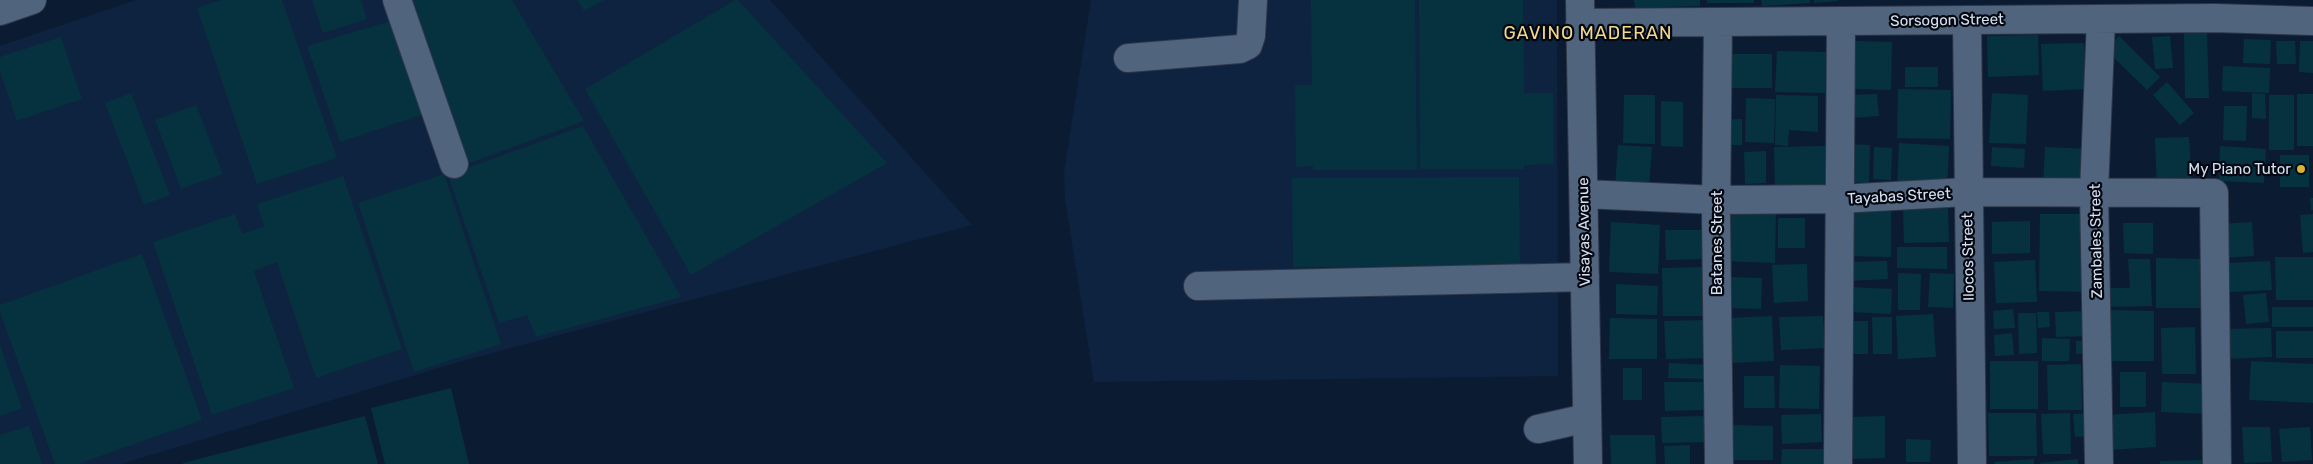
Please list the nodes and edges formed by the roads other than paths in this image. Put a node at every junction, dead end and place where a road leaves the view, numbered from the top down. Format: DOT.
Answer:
graph roads {
  1 [pos="32,0"];
  2 [pos="397,0"];
  3 [pos="1253,0"];
  4 [pos="2215,9"];
  5 [pos="0,11"];
  6 [pos="1580,12"];
  7 [pos="2100,19"];
  8 [pos="1967,20"];
  9 [pos="2313,20"];
  10 [pos="1841,21"];
  11 [pos="1718,22"];
  12 [pos="1128,58"];
  13 [pos="454,164"];
  14 [pos="1967,192"];
  15 [pos="2094,192"];
  16 [pos="1584,194"];
  17 [pos="1838,199"];
  18 [pos="1717,200"];
  19 [pos="1585,277"];
  20 [pos="1198,286"];
  21 [pos="1587,418"];
  22 [pos="1538,429"];
  23 [pos="1588,464"];
  24 [pos="1719,464"];
  25 [pos="1838,464"];
  26 [pos="1972,464"];
  27 [pos="2099,464"];
  28 [pos="2217,464"];
  1 -- 5 [label="street"];
  2 -- 13 [label="street"];
  3 -- 12 [label="street"];
  4 -- 7 [label="street, Sorsogon Street"];
  4 -- 9 [label="street, Sorsogon Street"];
  6 -- 11 [label="street, Sorsogon Street"];
  6 -- 16 [label="street, Visayas Avenue"];
  7 -- 8 [label="street, Sorsogon Street"];
  7 -- 15 [label="street, Zambales Street"];
  8 -- 10 [label="street, Sorsogon Street"];
  8 -- 14 [label="street, Ilocos Street"];
  10 -- 11 [label="street, Sorsogon Street"];
  10 -- 17 [label="street"];
  11 -- 18 [label="street, Batanes Street"];
  14 -- 15 [label="street, Tayabas Street"];
  14 -- 17 [label="street, Tayabas Street"];
  14 -- 26 [label="street, Ilocos Street"];
  15 -- 27 [label="street, Zambales Street"];
  15 -- 28 [label="street, Tayabas Street"];
  16 -- 18 [label="street, Tayabas Street"];
  16 -- 19 [label="street, Visayas Avenue"];
  17 -- 18 [label="street, Tayabas Street"];
  17 -- 25 [label="street"];
  18 -- 24 [label="street, Batanes Street"];
  19 -- 20 [label="street"];
  19 -- 21 [label="street, Visayas Avenue"];
  21 -- 22 [label="street"];
  21 -- 23 [label="street, Visayas Avenue"];
}
